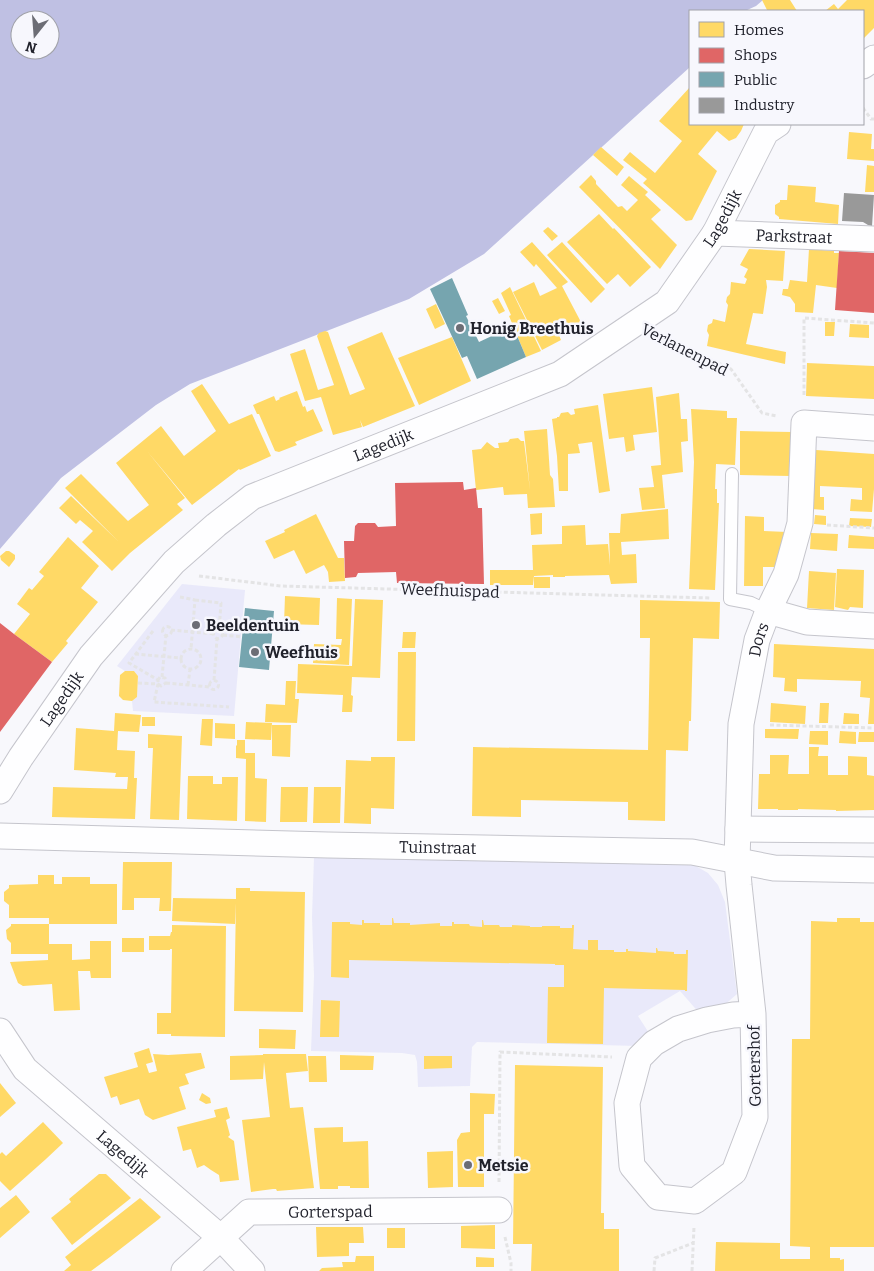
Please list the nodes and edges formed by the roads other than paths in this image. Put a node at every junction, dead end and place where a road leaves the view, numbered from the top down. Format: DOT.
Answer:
graph roads {
  1 [pos="776,125"];
  2 [pos="714,233"];
  3 [pos="874,239"];
  4 [pos="874,428"];
  5 [pos="732,474"];
  6 [pos="768,610"];
  7 [pos="874,626"];
  8 [pos="0,791"];
  9 [pos="738,829"];
  10 [pos="874,830"];
  11 [pos="0,836"];
  12 [pos="737,861"];
  13 [pos="874,870"];
  14 [pos="753,1014"];
  15 [pos="0,1031"];
  16 [pos="498,1210"];
  17 [pos="220,1237"];
  18 [pos="184,1271"];
  19 [pos="252,1271"];
  1 -- 2 [label="street, Lagedijk"];
  2 -- 3 [label="street, Parkstraat"];
  2 -- 8 [label="street, Lagedijk"];
  4 -- 6 [label="street, Dors"];
  5 -- 6 [label="lane"];
  6 -- 7 [label="street"];
  6 -- 9 [label="street, Dors"];
  9 -- 10 [label="street"];
  9 -- 12 [label="street, Dors"];
  11 -- 12 [label="street, Tuinstraat"];
  12 -- 13 [label="street, Tuinstraat"];
  12 -- 14 [label="street, Gortershof"];
  14 -- 14 [label="street, Gortershof"];
  15 -- 17 [label="street, Lagedijk"];
  16 -- 17 [label="street, Gorterspad"];
  17 -- 18 [label="street, Gorterspad"];
  17 -- 19 [label="street, Lagedijk"];
}
